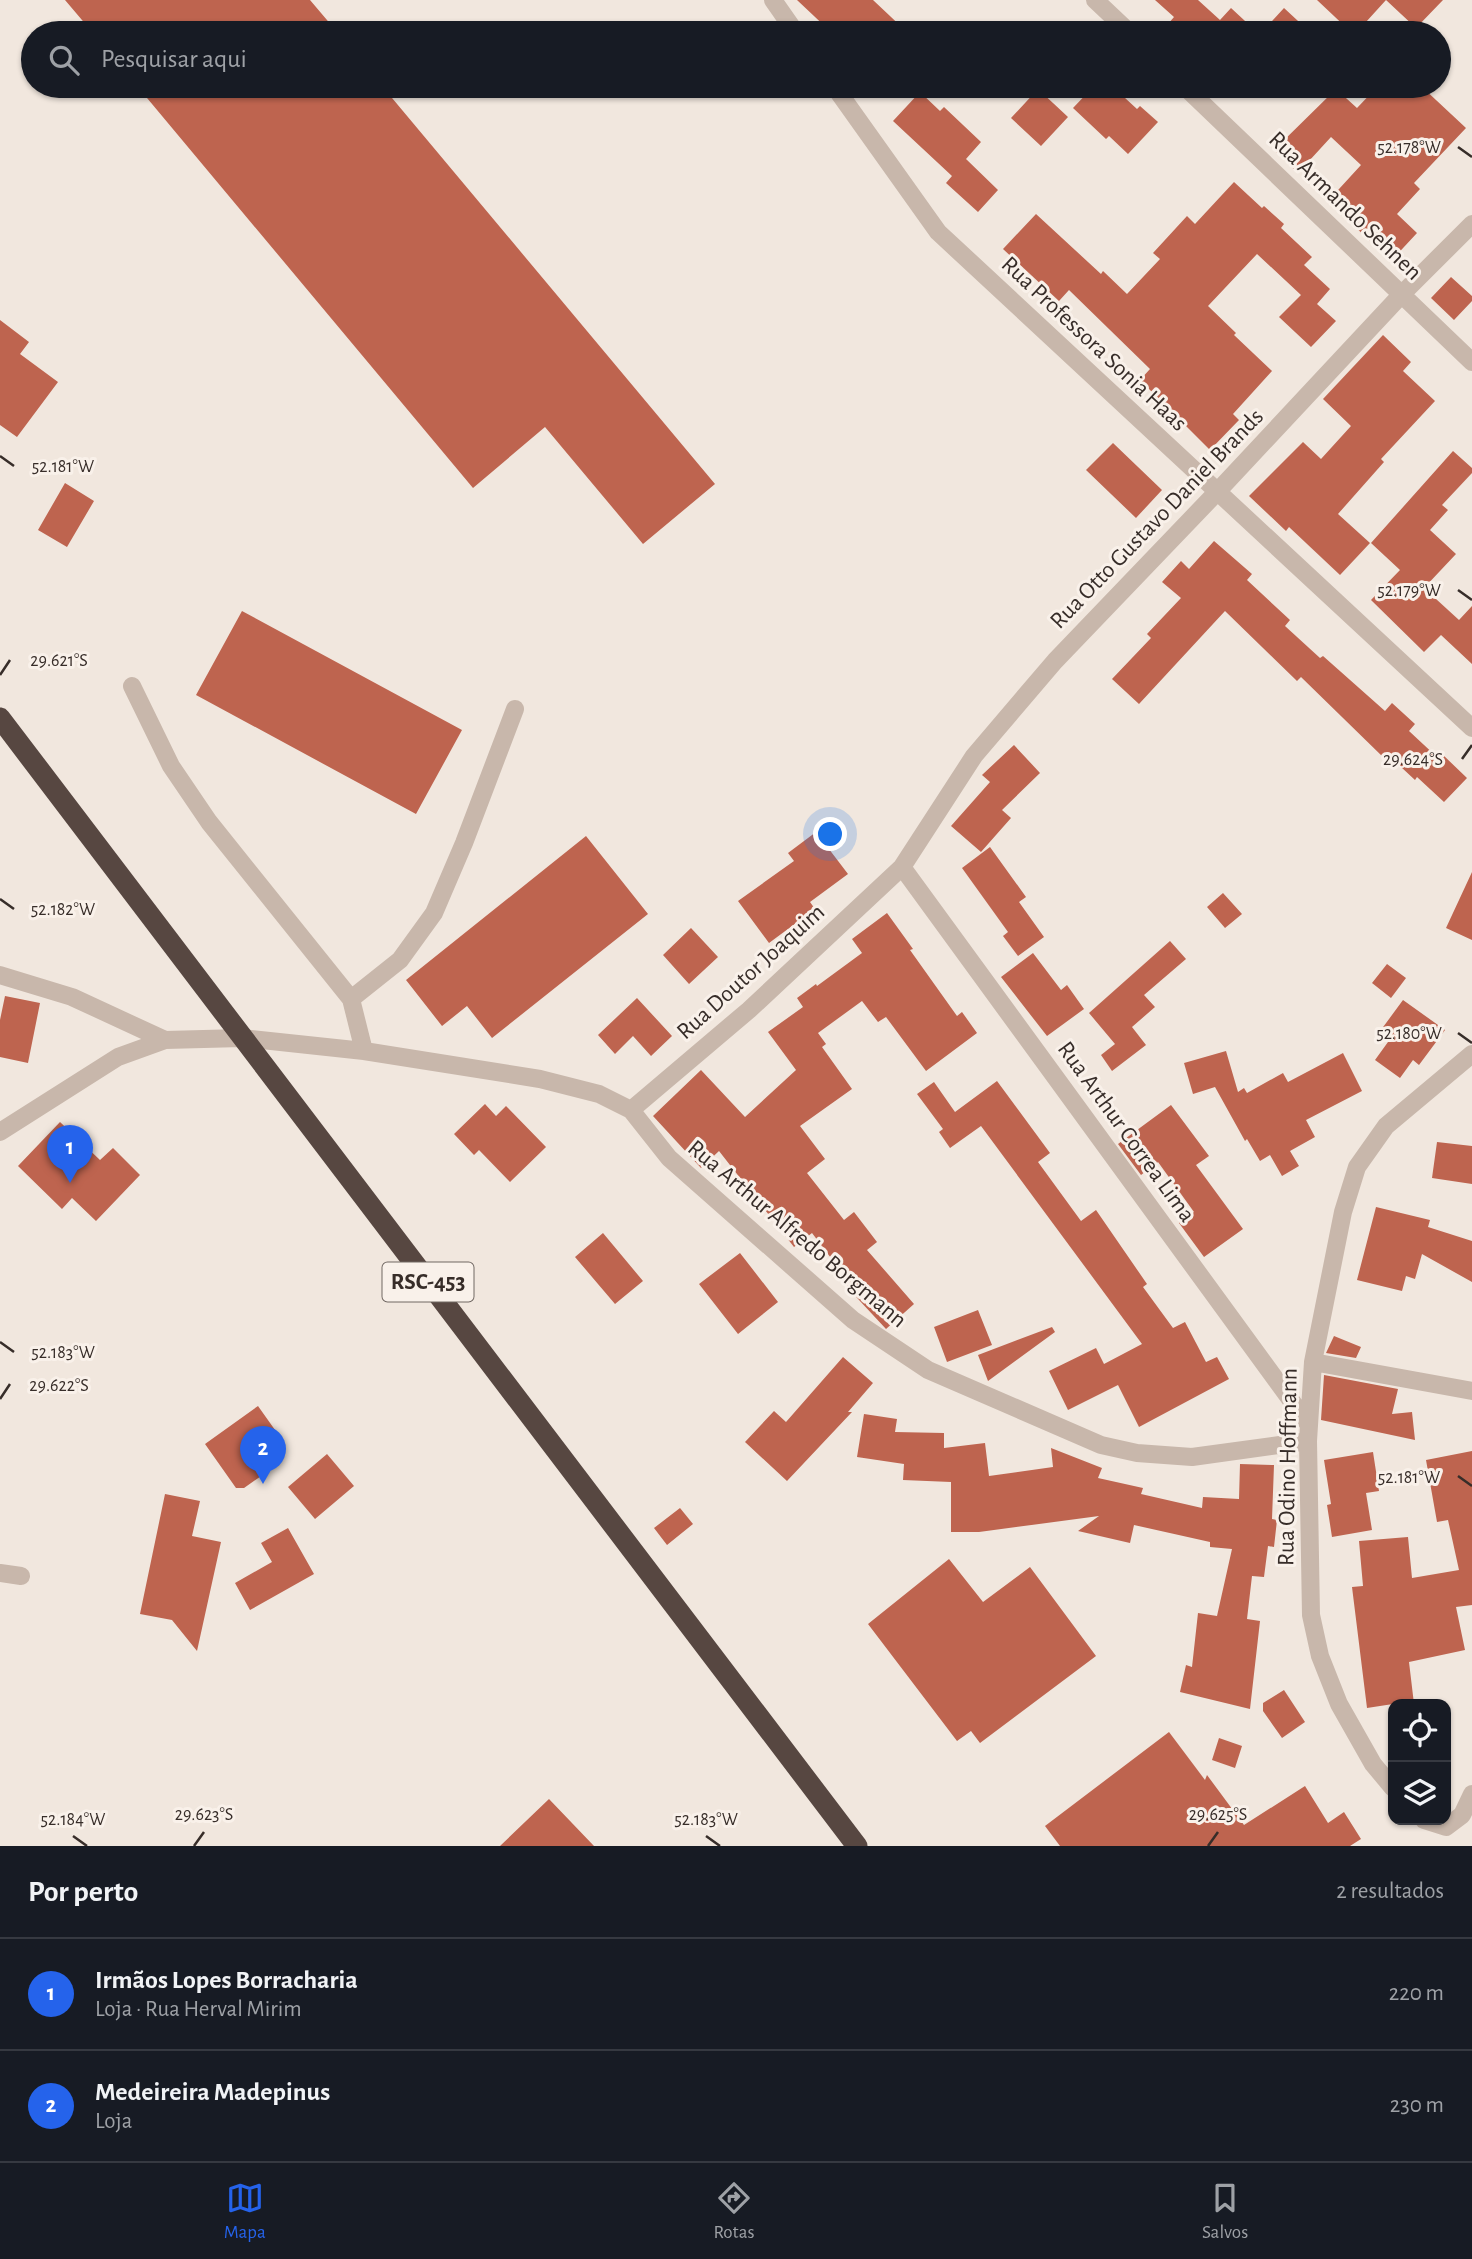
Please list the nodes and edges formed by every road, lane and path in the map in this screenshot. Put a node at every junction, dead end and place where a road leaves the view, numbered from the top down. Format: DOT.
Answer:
graph roads {
  1 [pos="773,0"];
  2 [pos="1095,0"];
  3 [pos="788,21"];
  4 [pos="1117,21"];
  5 [pos="842,98"];
  6 [pos="1197,98"];
  7 [pos="1472,224"];
  8 [pos="1402,294"];
  9 [pos="1472,362"];
  10 [pos="1217,492"];
  11 [pos="132,686"];
  12 [pos="515,709"];
  13 [pos="0,718"];
  14 [pos="1472,728"];
  15 [pos="902,867"];
  16 [pos="0,975"];
  17 [pos="351,999"];
  18 [pos="243,1038"];
  19 [pos="165,1040"];
  20 [pos="364,1051"];
  21 [pos="1472,1054"];
  22 [pos="631,1110"];
  23 [pos="0,1132"];
  24 [pos="1313,1362"];
  25 [pos="1472,1391"];
  26 [pos="1309,1433"];
  27 [pos="0,1573"];
  28 [pos="21,1576"];
  29 [pos="1388,1782"];
  30 [pos="1472,1794"];
  31 [pos="1451,1823"];
  32 [pos="857,1846"];
  1 -- 3 [label="street"];
  2 -- 4 [label="street"];
  5 -- 10 [label="street, Rua Professora Sonia Haas"];
  6 -- 8 [label="street, Rua Armando Sehnen"];
  7 -- 8 [label="street, Rua Otto Gustavo Daniel Brands"];
  8 -- 9 [label="street, Rua Armando Sehnen"];
  8 -- 10 [label="street, Rua Otto Gustavo Daniel Brands"];
  10 -- 14 [label="street, Rua Professora Sonia Haas"];
  10 -- 15 [label="street, Rua Otto Gustavo Daniel Brands"];
  11 -- 17 [label="street"];
  12 -- 17 [label="street"];
  13 -- 18 [label="highway, RSC-453"];
  15 -- 22 [label="street, Rua Doutor Joaquim"];
  15 -- 26 [label="street, Rua Arthur Correa Lima"];
  16 -- 19 [label="street"];
  17 -- 20 [label="street"];
  18 -- 19 [label="street"];
  18 -- 20 [label="street"];
  18 -- 32 [label="highway, RSC-453"];
  19 -- 23 [label="street"];
  20 -- 22 [label="street"];
  21 -- 24 [label="street, Rua Odino Hoffmann"];
  22 -- 26 [label="street, Rua Arthur Alfredo Borgmann"];
  24 -- 25 [label="street"];
  24 -- 26 [label="street, Rua Odino Hoffmann"];
  26 -- 29 [label="street, Rua Odino Hoffmann"];
  27 -- 28 [label="street"];
  30 -- 31 [label="street"];
}
